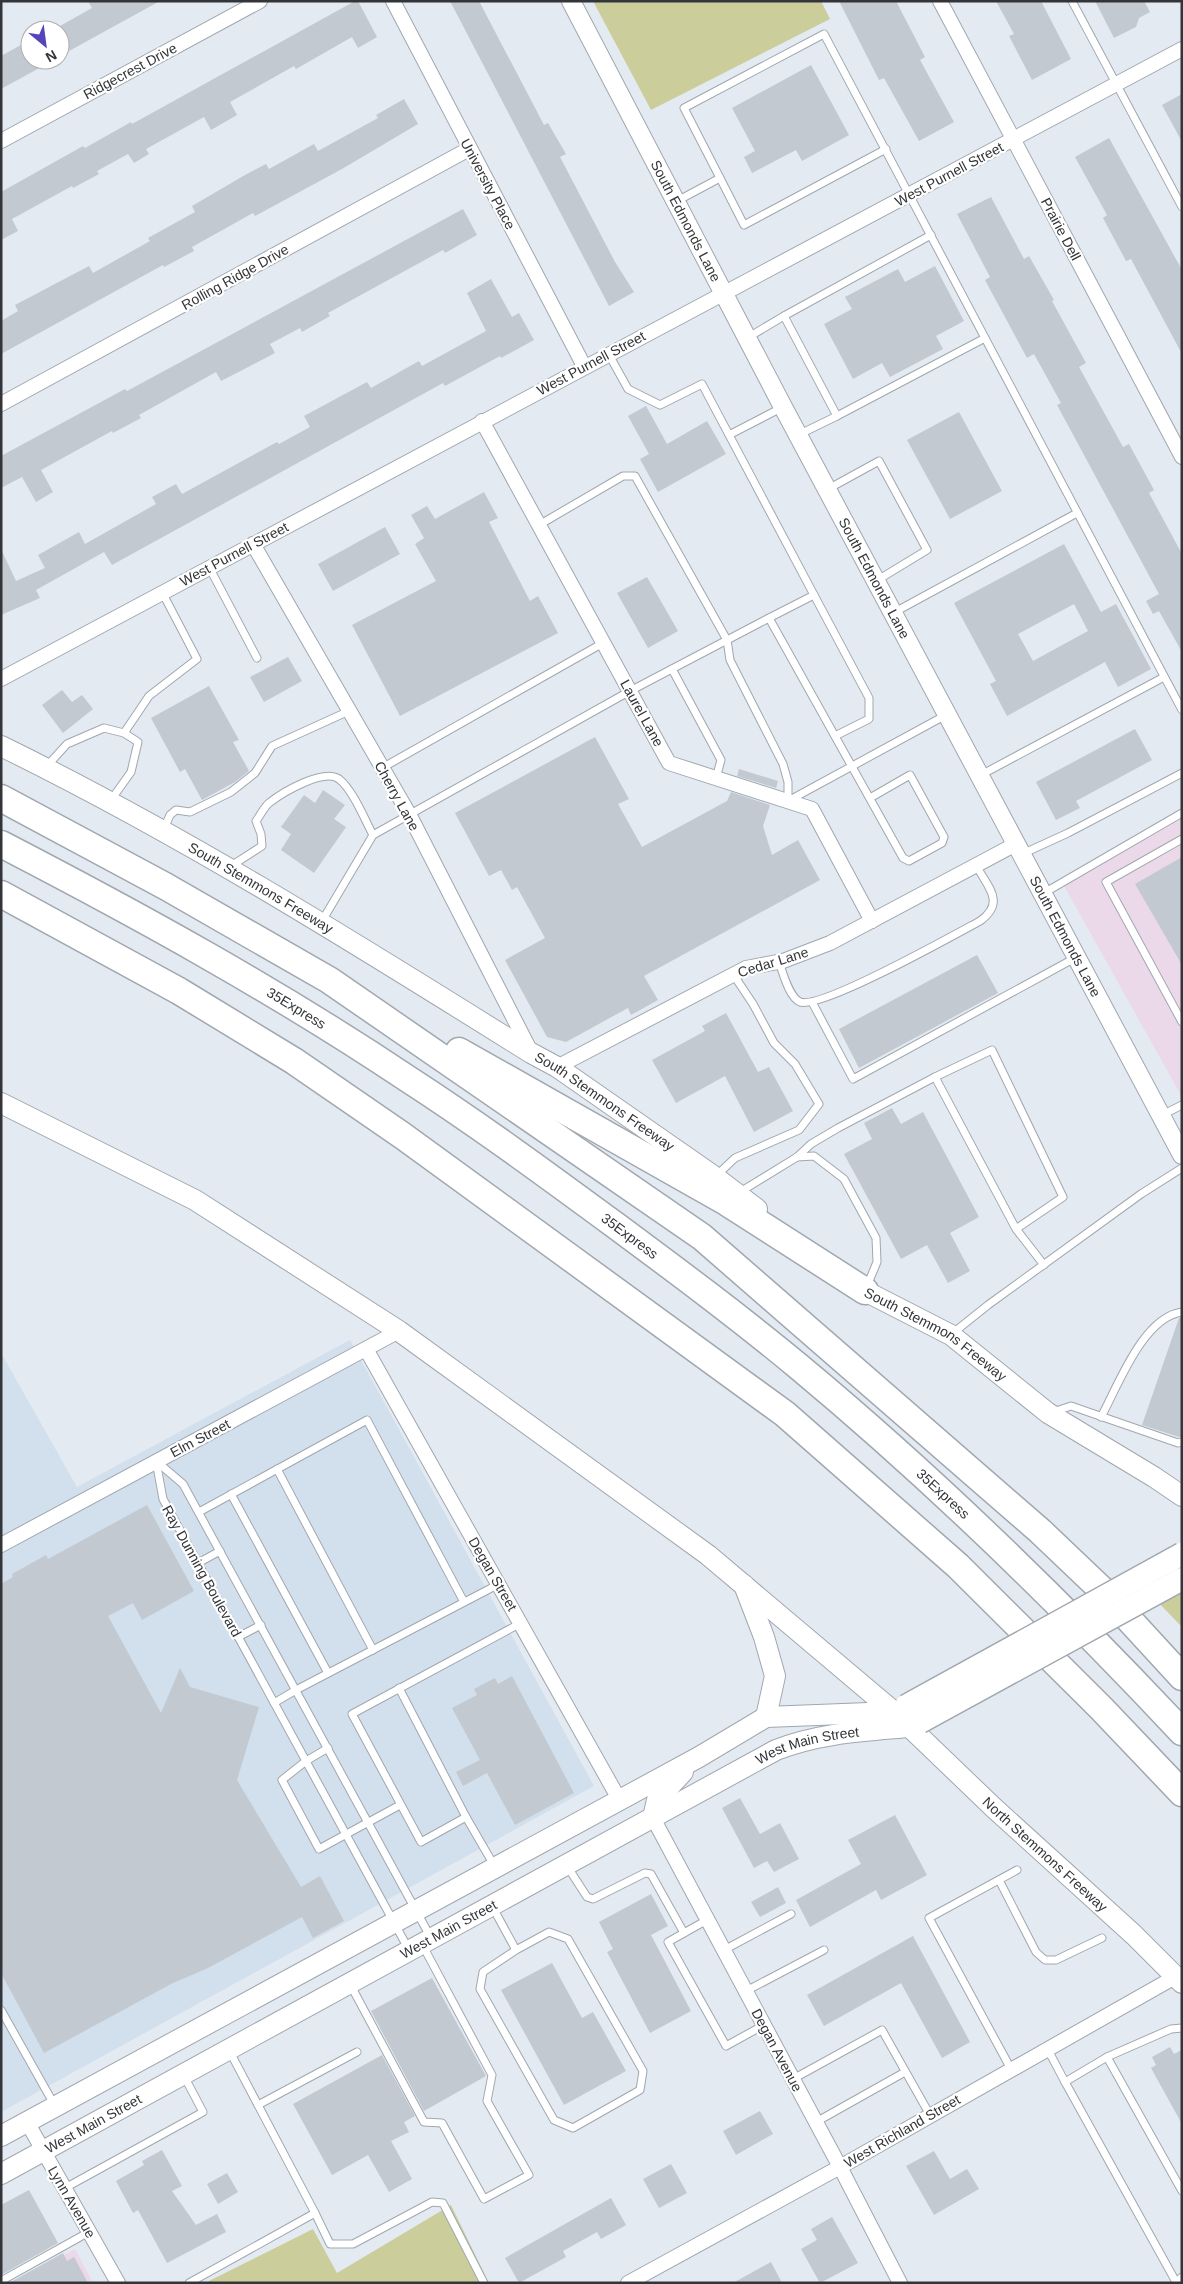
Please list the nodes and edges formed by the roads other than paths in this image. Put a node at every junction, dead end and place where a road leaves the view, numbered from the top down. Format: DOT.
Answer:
graph roads {
  1 [pos="260,1"];
  2 [pos="393,1"];
  3 [pos="570,1"];
  4 [pos="940,1"];
  5 [pos="1072,1"];
  6 [pos="1182,49"];
  7 [pos="1115,85"];
  8 [pos="1014,139"];
  9 [pos="1,141"];
  10 [pos="470,149"];
  11 [pos="886,149"];
  12 [pos="720,178"];
  13 [pos="911,194"];
  14 [pos="675,202"];
  15 [pos="1182,207"];
  16 [pos="931,236"];
  17 [pos="723,293"];
  18 [pos="784,316"];
  19 [pos="746,338"];
  20 [pos="986,338"];
  21 [pos="608,354"];
  22 [pos="584,366"];
  23 [pos="1,404"];
  24 [pos="783,407"];
  25 [pos="837,416"];
  26 [pos="482,421"];
  27 [pos="729,435"];
  28 [pos="798,435"];
  29 [pos="1182,457"];
  30 [pos="827,490"];
  31 [pos="1077,513"];
  32 [pos="540,525"];
  33 [pos="253,544"];
  34 [pos="210,567"];
  35 [pos="876,581"];
  36 [pos="162,592"];
  37 [pos="814,595"];
  38 [pos="892,613"];
  39 [pos="769,618"];
  40 [pos="727,640"];
  41 [pos="604,643"];
  42 [pos="257,658"];
  43 [pos="672,669"];
  44 [pos="1164,677"];
  45 [pos="1,679"];
  46 [pos="630,691"];
  47 [pos="1182,710"];
  48 [pos="349,711"];
  49 [pos="947,715"];
  50 [pos="124,733"];
  51 [pos="836,736"];
  52 [pos="1,746"];
  53 [pos="852,766"];
  54 [pos="46,768"];
  55 [pos="382,768"];
  56 [pos="1182,773"];
  57 [pos="979,776"];
  58 [pos="716,778"];
  59 [pos="1,798"];
  60 [pos="870,798"];
  61 [pos="788,801"];
  62 [pos="110,803"];
  63 [pos="1182,813"];
  64 [pos="409,814"];
  65 [pos="163,832"];
  66 [pos="374,835"];
  67 [pos="1182,839"];
  68 [pos="1,844"];
  69 [pos="1019,849"];
  70 [pos="976,865"];
  71 [pos="227,868"];
  72 [pos="1,894"];
  73 [pos="1042,894"];
  74 [pos="872,921"];
  75 [pos="322,922"];
  76 [pos="1076,957"];
  77 [pos="779,962"];
  78 [pos="733,974"];
  79 [pos="329,980"];
  80 [pos="812,1002"];
  81 [pos="1182,1022"];
  82 [pos="531,1053"];
  83 [pos="557,1067"];
  84 [pos="935,1077"];
  85 [pos="1,1103"];
  86 [pos="1182,1105"];
  87 [pos="1161,1116"];
  88 [pos="1182,1155"];
  89 [pos="797,1157"];
  90 [pos="1182,1168"];
  91 [pos="715,1177"];
  92 [pos="732,1198"];
  93 [pos="1016,1229"];
  94 [pos="1044,1264"];
  95 [pos="865,1291"];
  96 [pos="1182,1312"];
  97 [pos="399,1331"];
  98 [pos="951,1335"];
  99 [pos="366,1349"];
  100 [pos="1048,1413"];
  101 [pos="1101,1417"];
  102 [pos="1182,1442"];
  103 [pos="156,1462"];
  104 [pos="277,1469"];
  105 [pos="232,1494"];
  106 [pos="1182,1496"];
  107 [pos="199,1512"];
  108 [pos="1,1545"];
  109 [pos="220,1551"];
  110 [pos="1182,1554"];
  111 [pos="198,1564"];
  112 [pos="1182,1579"];
  113 [pos="744,1583"];
  114 [pos="499,1584"];
  115 [pos="464,1602"];
  116 [pos="521,1623"];
  117 [pos="261,1625"];
  118 [pos="238,1637"];
  119 [pos="373,1650"];
  120 [pos="328,1673"];
  121 [pos="1182,1677"];
  122 [pos="399,1688"];
  123 [pos="296,1690"];
  124 [pos="274,1703"];
  125 [pos="766,1717"];
  126 [pos="907,1717"];
  127 [pos="1182,1732"];
  128 [pos="328,1748"];
  129 [pos="699,1757"];
  130 [pos="306,1761"];
  131 [pos="1182,1793"];
  132 [pos="620,1799"];
  133 [pos="400,1805"];
  134 [pos="466,1817"];
  135 [pos="653,1818"];
  136 [pos="368,1823"];
  137 [pos="346,1835"];
  138 [pos="566,1865"];
  139 [pos="495,1867"];
  140 [pos="1017,1870"];
  141 [pos="999,1880"];
  142 [pos="492,1906"];
  143 [pos="417,1910"];
  144 [pos="791,1914"];
  145 [pos="707,1920"];
  146 [pos="394,1922"];
  147 [pos="684,1933"];
  148 [pos="1102,1938"];
  149 [pos="421,1944"];
  150 [pos="516,1950"];
  151 [pos="724,1950"];
  152 [pos="824,1950"];
  153 [pos="1178,1980"];
  154 [pos="350,1983"];
  155 [pos="746,1991"];
  156 [pos="1,2010"];
  157 [pos="764,2025"];
  158 [pos="1182,2028"];
  159 [pos="1047,2048"];
  160 [pos="228,2049"];
  161 [pos="357,2052"];
  162 [pos="1108,2058"];
  163 [pos="1011,2069"];
  164 [pos="905,2072"];
  165 [pos="183,2074"];
  166 [pos="793,2079"];
  167 [pos="1065,2082"];
  168 [pos="258,2105"];
  169 [pos="55,2106"];
  170 [pos="930,2115"];
  171 [pos="27,2122"];
  172 [pos="816,2122"];
  173 [pos="1,2136"];
  174 [pos="43,2150"];
  175 [pos="840,2167"];
  176 [pos="1,2174"];
  177 [pos="65,2188"];
  178 [pos="1182,2191"];
  179 [pos="314,2213"];
  180 [pos="89,2232"];
  181 [pos="1182,2278"];
  182 [pos="1,2281"];
  183 [pos="118,2283"];
  184 [pos="189,2283"];
  185 [pos="484,2283"];
  186 [pos="628,2283"];
  187 [pos="900,2283"];
  1 -- 9 [label="street, Ridgecrest Drive"];
  2 -- 10 [label="street, University Place"];
  3 -- 14 [label="street, South Edmonds Lane"];
  4 -- 8 [label="street, Prairie Dell"];
  5 -- 7 [label="lane"];
  6 -- 7 [label="street, West Purnell Street"];
  7 -- 8 [label="street, West Purnell Street"];
  7 -- 15 [label="lane"];
  8 -- 13 [label="street, West Purnell Street"];
  8 -- 29 [label="street, Prairie Dell"];
  10 -- 22 [label="street, University Place"];
  10 -- 23 [label="street, Rolling Ridge Drive"];
  11 -- 12 [label="lane"];
  11 -- 12 [label="lane"];
  11 -- 13 [label="lane"];
  12 -- 14 [label="lane"];
  13 -- 16 [label="lane"];
  13 -- 17 [label="street, West Purnell Street"];
  14 -- 17 [label="street, South Edmonds Lane"];
  16 -- 18 [label="lane"];
  16 -- 20 [label="lane"];
  17 -- 19 [label="street, South Edmonds Lane"];
  17 -- 21 [label="street, West Purnell Street"];
  18 -- 19 [label="lane"];
  18 -- 25 [label="lane"];
  19 -- 24 [label="street, South Edmonds Lane"];
  20 -- 25 [label="lane"];
  20 -- 31 [label="lane"];
  21 -- 22 [label="street, West Purnell Street"];
  21 -- 27 [label="lane"];
  22 -- 26 [label="street, West Purnell Street"];
  24 -- 27 [label="lane"];
  24 -- 28 [label="street, South Edmonds Lane"];
  25 -- 28 [label="lane"];
  26 -- 32 [label="street, Laurel Lane"];
  26 -- 33 [label="street, West Purnell Street"];
  27 -- 37 [label="lane"];
  28 -- 30 [label="street, South Edmonds Lane"];
  30 -- 35 [label="street, South Edmonds Lane"];
  30 -- 35 [label="lane"];
  31 -- 38 [label="lane"];
  31 -- 44 [label="lane"];
  32 -- 40 [label="lane"];
  32 -- 41 [label="street, Laurel Lane"];
  33 -- 34 [label="street, West Purnell Street"];
  33 -- 48 [label="street, Cherry Lane"];
  34 -- 36 [label="street, West Purnell Street"];
  34 -- 42 [label="lane"];
  35 -- 38 [label="street, South Edmonds Lane"];
  36 -- 45 [label="street, West Purnell Street"];
  36 -- 50 [label="lane"];
  37 -- 39 [label="lane"];
  37 -- 51 [label="lane"];
  38 -- 49 [label="street, South Edmonds Lane"];
  39 -- 40 [label="lane"];
  39 -- 51 [label="lane"];
  40 -- 43 [label="lane"];
  40 -- 61 [label="lane"];
  41 -- 46 [label="street, Laurel Lane"];
  41 -- 55 [label="lane"];
  43 -- 46 [label="lane"];
  43 -- 58 [label="lane"];
  44 -- 47 [label="lane"];
  44 -- 57 [label="lane"];
  46 -- 58 [label="street, Laurel Lane"];
  46 -- 64 [label="lane"];
  48 -- 55 [label="street, Cherry Lane"];
  48 -- 65 [label="lane"];
  49 -- 53 [label="lane"];
  49 -- 57 [label="street, South Edmonds Lane"];
  50 -- 54 [label="lane"];
  50 -- 62 [label="lane"];
  51 -- 53 [label="lane"];
  52 -- 54 [label="main road, South Stemmons Freeway"];
  53 -- 60 [label="lane"];
  53 -- 61 [label="lane"];
  54 -- 62 [label="main road, South Stemmons Freeway"];
  55 -- 64 [label="street, Cherry Lane"];
  56 -- 69 [label="lane"];
  57 -- 69 [label="street, South Edmonds Lane"];
  58 -- 61 [label="street, Laurel Lane"];
  59 -- 79 [label="highway"];
  60 -- 60 [label="lane"];
  61 -- 74 [label="street, Laurel Lane"];
  62 -- 65 [label="main road, South Stemmons Freeway"];
  63 -- 73 [label="lane"];
  64 -- 66 [label="lane"];
  64 -- 82 [label="street, Cherry Lane"];
  65 -- 71 [label="main road, South Stemmons Freeway"];
  66 -- 71 [label="lane"];
  66 -- 75 [label="lane"];
  67 -- 81 [label="lane"];
  68 -- 127 [label="highway, 35Express"];
  69 -- 70 [label="street, Cedar Lane"];
  69 -- 73 [label="street, South Edmonds Lane"];
  70 -- 74 [label="street, Cedar Lane"];
  70 -- 80 [label="lane"];
  71 -- 75 [label="main road, South Stemmons Freeway"];
  72 -- 131 [label="highway"];
  73 -- 76 [label="street, South Edmonds Lane"];
  74 -- 77 [label="street, Cedar Lane"];
  75 -- 82 [label="main road, South Stemmons Freeway"];
  76 -- 80 [label="lane"];
  76 -- 87 [label="street, South Edmonds Lane"];
  77 -- 78 [label="street, Cedar Lane"];
  77 -- 80 [label="lane"];
  78 -- 83 [label="street, Cedar Lane"];
  78 -- 91 [label="lane"];
  79 -- 92 [label="highway"];
  79 -- 121 [label="highway"];
  82 -- 83 [label="main road, South Stemmons Freeway"];
  83 -- 91 [label="main road, South Stemmons Freeway"];
  84 -- 89 [label="lane"];
  84 -- 93 [label="lane"];
  84 -- 93 [label="lane"];
  85 -- 97 [label="main road"];
  86 -- 87 [label="lane"];
  87 -- 88 [label="street, South Edmonds Lane"];
  89 -- 92 [label="lane"];
  89 -- 95 [label="lane"];
  90 -- 94 [label="lane"];
  91 -- 92 [label="main road, South Stemmons Freeway"];
  92 -- 95 [label="highway"];
  93 -- 94 [label="lane"];
  94 -- 98 [label="lane"];
  95 -- 98 [label="main road, South Stemmons Freeway"];
  96 -- 101 [label="lane"];
  97 -- 99 [label="street, Elm Street"];
  97 -- 113 [label="main road"];
  98 -- 100 [label="main road, South Stemmons Freeway"];
  99 -- 103 [label="street, Elm Street"];
  99 -- 114 [label="street, Degan Street"];
  100 -- 101 [label="lane"];
  100 -- 106 [label="main road, South Stemmons Freeway"];
  101 -- 102 [label="lane"];
  103 -- 107 [label="lane, Ray Dunning Boulevard"];
  103 -- 108 [label="street, Elm Street"];
  103 -- 111 [label="lane, Ray Dunning Boulevard"];
  104 -- 105 [label="lane"];
  104 -- 115 [label="lane"];
  104 -- 119 [label="lane"];
  105 -- 107 [label="lane"];
  105 -- 120 [label="lane"];
  107 -- 109 [label="lane, Ray Dunning Boulevard"];
  109 -- 111 [label="lane"];
  109 -- 117 [label="lane, Ray Dunning Boulevard"];
  110 -- 126 [label="main road, West Main Street, bridge"];
  111 -- 118 [label="lane, Ray Dunning Boulevard"];
  112 -- 126 [label="main road, West Main Street, bridge"];
  113 -- 125 [label="main road"];
  113 -- 126 [label="main road"];
  114 -- 115 [label="lane"];
  114 -- 116 [label="street, Degan Street"];
  115 -- 119 [label="lane"];
  116 -- 122 [label="lane"];
  116 -- 132 [label="street, Degan Street"];
  117 -- 118 [label="lane"];
  117 -- 123 [label="lane, Ray Dunning Boulevard"];
  118 -- 124 [label="lane, Ray Dunning Boulevard"];
  119 -- 120 [label="lane"];
  120 -- 123 [label="lane"];
  122 -- 133 [label="lane"];
  122 -- 134 [label="lane"];
  123 -- 124 [label="lane"];
  123 -- 128 [label="lane, Ray Dunning Boulevard"];
  124 -- 130 [label="lane, Ray Dunning Boulevard"];
  125 -- 126 [label="main road, West Main Street"];
  125 -- 129 [label="main road, West Main Street"];
  126 -- 135 [label="main road, West Main Street"];
  126 -- 153 [label="main road, North Stemmons Freeway"];
  128 -- 130 [label="lane"];
  128 -- 136 [label="lane, Ray Dunning Boulevard"];
  129 -- 132 [label="main road, West Main Street"];
  129 -- 135 [label="main road"];
  130 -- 137 [label="lane, Ray Dunning Boulevard"];
  130 -- 137 [label="lane"];
  132 -- 139 [label="main road, West Main Street"];
  133 -- 134 [label="lane"];
  133 -- 136 [label="lane"];
  134 -- 139 [label="lane"];
  135 -- 138 [label="main road, West Main Street"];
  135 -- 145 [label="street, Degan Avenue"];
  136 -- 137 [label="lane"];
  136 -- 143 [label="lane, Ray Dunning Boulevard"];
  137 -- 146 [label="lane, Ray Dunning Boulevard"];
  138 -- 142 [label="main road, West Main Street"];
  138 -- 147 [label="lane"];
  139 -- 143 [label="main road, West Main Street"];
  140 -- 141 [label="lane"];
  141 -- 148 [label="lane"];
  141 -- 163 [label="lane"];
  142 -- 149 [label="main road, West Main Street"];
  142 -- 150 [label="lane"];
  143 -- 146 [label="main road, West Main Street"];
  143 -- 149 [label="lane, Ray Dunning Boulevard"];
  144 -- 151 [label="lane"];
  145 -- 147 [label="lane"];
  145 -- 151 [label="street, Degan Avenue"];
  146 -- 149 [label="lane, Ray Dunning Boulevard"];
  146 -- 169 [label="main road, West Main Street"];
  147 -- 157 [label="lane"];
  149 -- 154 [label="main road, West Main Street"];
  149 -- 154 [label="lane"];
  150 -- 150 [label="lane"];
  151 -- 155 [label="street, Degan Avenue"];
  152 -- 155 [label="lane"];
  153 -- 159 [label="street, West Richland Street"];
  154 -- 160 [label="main road, West Main Street"];
  155 -- 157 [label="street, Degan Avenue"];
  156 -- 169 [label="lane"];
  157 -- 166 [label="street, Degan Avenue"];
  158 -- 162 [label="lane"];
  159 -- 163 [label="street, West Richland Street"];
  159 -- 167 [label="lane"];
  160 -- 165 [label="main road, West Main Street"];
  160 -- 168 [label="lane"];
  161 -- 168 [label="lane"];
  162 -- 167 [label="lane"];
  162 -- 178 [label="lane"];
  163 -- 170 [label="street, West Richland Street"];
  164 -- 166 [label="lane"];
  164 -- 170 [label="lane"];
  164 -- 172 [label="lane"];
  165 -- 174 [label="main road, West Main Street"];
  165 -- 177 [label="lane"];
  166 -- 172 [label="street, Degan Avenue"];
  167 -- 181 [label="lane"];
  168 -- 179 [label="lane"];
  169 -- 171 [label="main road, West Main Street"];
  170 -- 175 [label="street, West Richland Street"];
  171 -- 173 [label="main road, West Main Street"];
  171 -- 174 [label="street, Lynn Avenue"];
  172 -- 175 [label="street, Degan Avenue"];
  174 -- 176 [label="main road, West Main Street"];
  174 -- 177 [label="street, Lynn Avenue"];
  175 -- 186 [label="street, West Richland Street"];
  175 -- 187 [label="street, Degan Avenue"];
  177 -- 180 [label="street, Lynn Avenue"];
  179 -- 184 [label="lane"];
  179 -- 185 [label="lane"];
  180 -- 182 [label="lane"];
  180 -- 183 [label="street, Lynn Avenue"];
}
